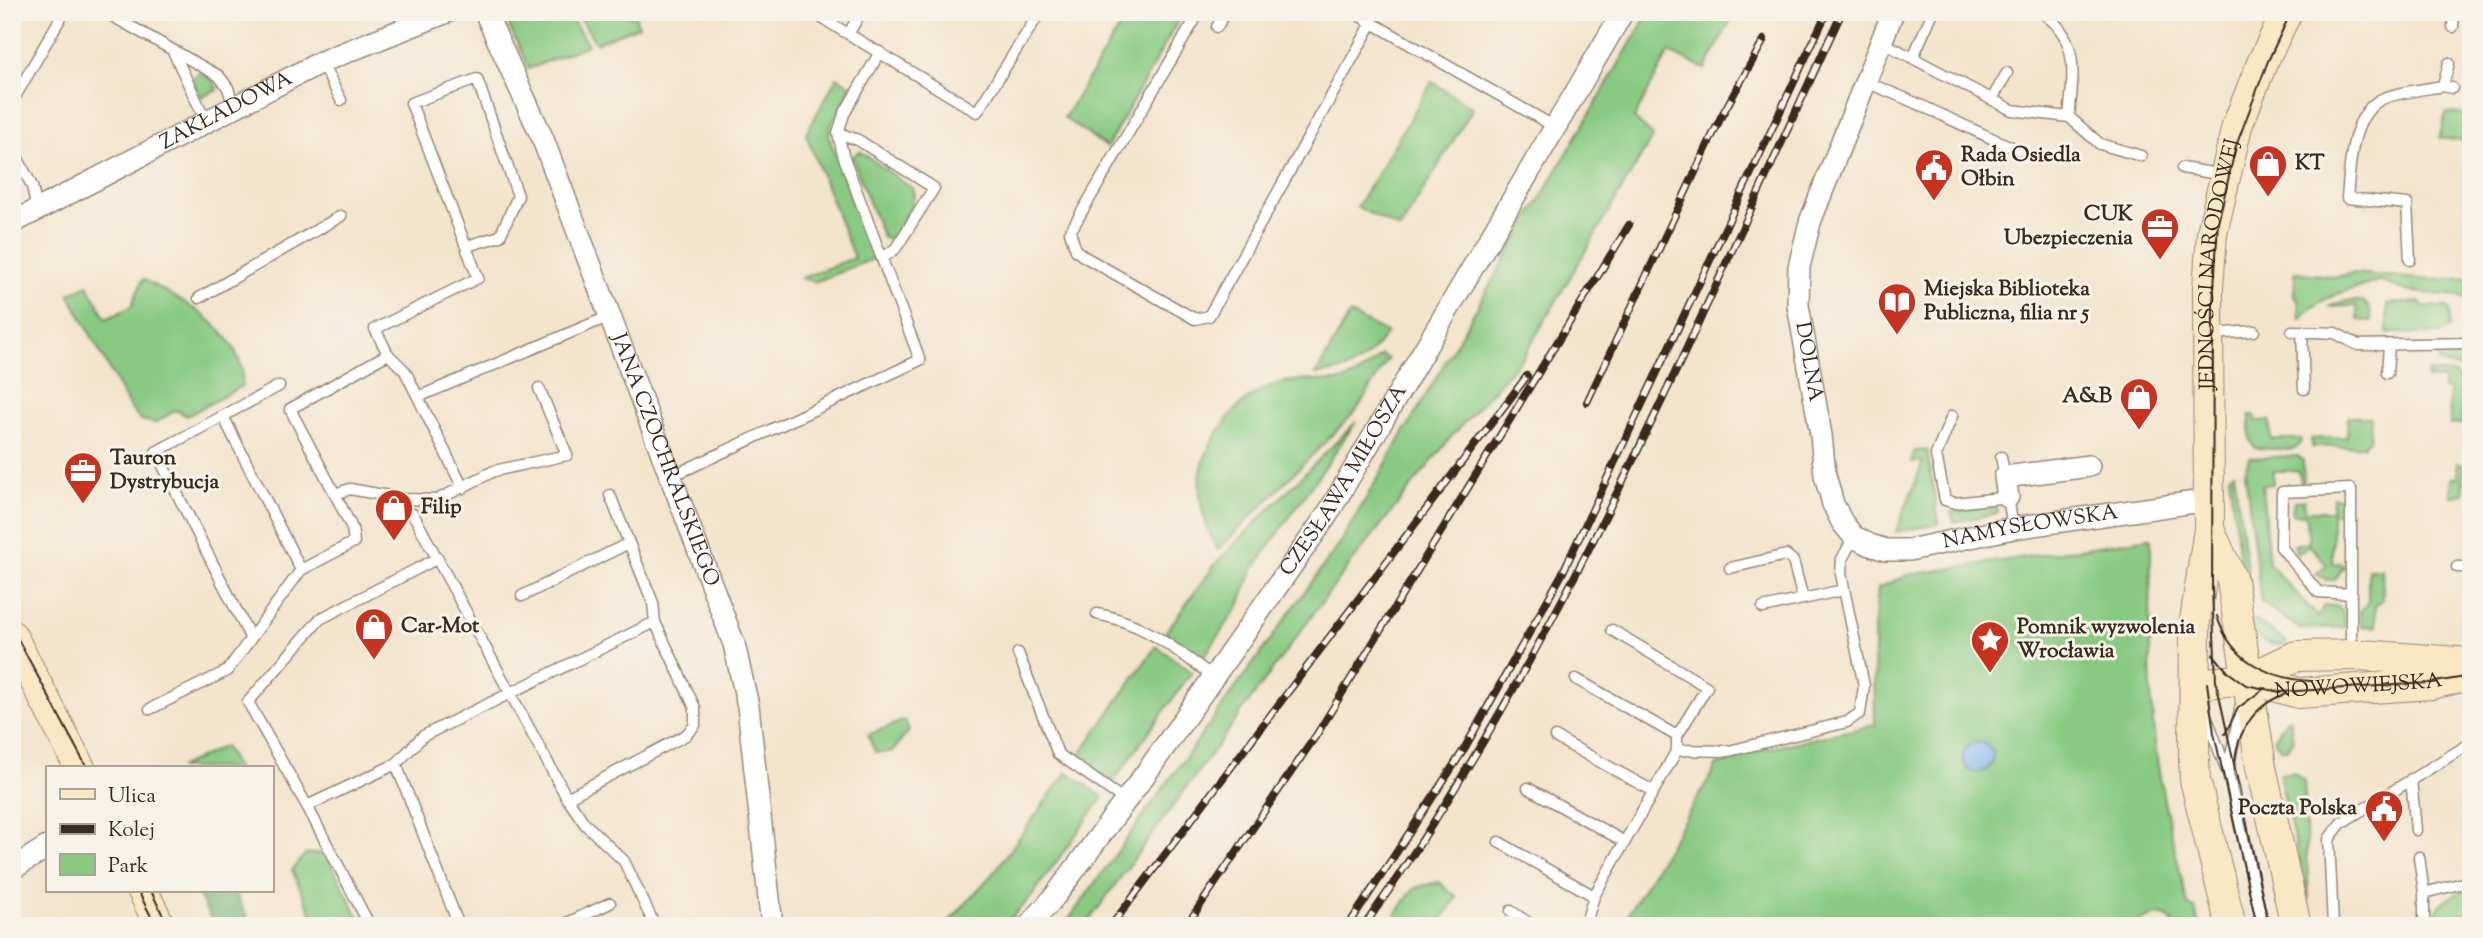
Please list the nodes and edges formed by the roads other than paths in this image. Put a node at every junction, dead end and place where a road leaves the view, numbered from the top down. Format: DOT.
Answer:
graph roads {
  1 [pos="64,12"];
  2 [pos="105,12"];
  3 [pos="447,12"];
  4 [pos="485,12"];
  5 [pos="812,12"];
  6 [pos="861,12"];
  7 [pos="1040,12"];
  8 [pos="1226,12"];
  9 [pos="1353,12"];
  10 [pos="1623,12"];
  11 [pos="1893,12"];
  12 [pos="1933,12"];
  13 [pos="2041,12"];
  14 [pos="2287,12"];
  15 [pos="2454,12"];
  16 [pos="1197,16"];
  17 [pos="1372,23"];
  18 [pos="1217,27"];
  19 [pos="2453,27"];
  20 [pos="849,33"];
  21 [pos="1882,42"];
  22 [pos="173,51"];
  23 [pos="880,52"];
  24 [pos="1913,57"];
  25 [pos="321,62"];
  26 [pos="2449,63"];
  27 [pos="2007,74"];
  28 [pos="1867,83"];
  29 [pos="1992,99"];
  30 [pos="341,100"];
  31 [pos="12,102"];
  32 [pos="234,107"];
  33 [pos="2069,117"];
  34 [pos="206,121"];
  35 [pos="1557,128"];
  36 [pos="838,133"];
  37 [pos="12,147"];
  38 [pos="2019,150"];
  39 [pos="2141,156"];
  40 [pos="2182,168"];
  41 [pos="2224,175"];
  42 [pos="37,211"];
  43 [pos="341,216"];
  44 [pos="12,223"];
  45 [pos="467,246"];
  46 [pos="882,259"];
  47 [pos="2410,260"];
  48 [pos="199,298"];
  49 [pos="610,316"];
  50 [pos="2254,331"];
  51 [pos="2208,334"];
  52 [pos="2471,344"];
  53 [pos="2389,346"];
  54 [pos="388,354"];
  55 [pos="2387,373"];
  56 [pos="279,386"];
  57 [pos="539,388"];
  58 [pos="2304,389"];
  59 [pos="418,397"];
  60 [pos="1952,415"];
  61 [pos="223,416"];
  62 [pos="2089,466"];
  63 [pos="683,471"];
  64 [pos="2005,477"];
  65 [pos="463,488"];
  66 [pos="335,495"];
  67 [pos="610,495"];
  68 [pos="413,514"];
  69 [pos="2209,514"];
  70 [pos="2013,528"];
  71 [pos="1854,537"];
  72 [pos="629,543"];
  73 [pos="438,558"];
  74 [pos="2457,567"];
  75 [pos="2471,567"];
  76 [pos="1730,568"];
  77 [pos="300,570"];
  78 [pos="1843,590"];
  79 [pos="2352,594"];
  80 [pos="522,596"];
  81 [pos="1803,599"];
  82 [pos="1763,608"];
  83 [pos="1097,614"];
  84 [pos="655,622"];
  85 [pos="1612,629"];
  86 [pos="12,636"];
  87 [pos="250,637"];
  88 [pos="1018,653"];
  89 [pos="2350,655"];
  90 [pos="2471,663"];
  91 [pos="2471,675"];
  92 [pos="1214,677"];
  93 [pos="1576,679"];
  94 [pos="2248,679"];
  95 [pos="2196,684"];
  96 [pos="511,694"];
  97 [pos="150,709"];
  98 [pos="1677,736"];
  99 [pos="1555,737"];
  100 [pos="2471,743"];
  101 [pos="1677,750"];
  102 [pos="396,764"];
  103 [pos="79,766"];
  104 [pos="2228,774"];
  105 [pos="2411,779"];
  106 [pos="1528,788"];
  107 [pos="1653,792"];
  108 [pos="567,798"];
  109 [pos="1126,801"];
  110 [pos="307,806"];
  111 [pos="2416,831"];
  112 [pos="1499,842"];
  113 [pos="1625,842"];
  114 [pos="46,848"];
  115 [pos="2419,857"];
  116 [pos="12,869"];
  117 [pos="2471,881"];
  118 [pos="143,892"];
  119 [pos="2424,893"];
  120 [pos="1594,896"];
  121 [pos="610,903"];
  122 [pos="1511,911"];
  123 [pos="160,926"];
  124 [pos="370,926"];
  125 [pos="459,926"];
  126 [pos="561,926"];
  127 [pos="655,926"];
  128 [pos="772,926"];
  129 [pos="1029,926"];
  130 [pos="1533,926"];
  131 [pos="1585,926"];
  132 [pos="2231,926"];
  133 [pos="2263,926"];
  134 [pos="2296,926"];
  135 [pos="2333,926"];
  136 [pos="2424,926"];
  1 -- 31 [label="lane"];
  2 -- 22 [label="lane"];
  3 -- 25 [label="street, ZAKŁADOWA"];
  4 -- 49 [label="street, JANA CZOCHRALSKIEGO"];
  5 -- 20 [label="lane"];
  6 -- 20 [label="lane"];
  7 -- 23 [label="lane"];
  8 -- 18 [label="lane"];
  9 -- 17 [label="lane"];
  10 -- 35 [label="street, CZESŁAWA MIŁOSZA"];
  11 -- 21 [label="street, DOLNA"];
  12 -- 24 [label="lane"];
  13 -- 33 [label="lane"];
  14 -- 41 [label="street, JEDNOŚCI NARODOWEJ"];
  15 -- 19 [label="lane"];
  16 -- 17 [label="lane"];
  17 -- 35 [label="lane"];
  20 -- 23 [label="lane"];
  21 -- 24 [label="lane"];
  21 -- 28 [label="street, DOLNA"];
  22 -- 32 [label="lane"];
  22 -- 34 [label="lane"];
  23 -- 36 [label="lane"];
  24 -- 29 [label="lane"];
  25 -- 30 [label="lane"];
  25 -- 32 [label="street, ZAKŁADOWA"];
  26 -- 47 [label="lane"];
  27 -- 29 [label="lane"];
  28 -- 38 [label="lane"];
  28 -- 71 [label="street, DOLNA"];
  29 -- 33 [label="lane"];
  32 -- 34 [label="street, ZAKŁADOWA"];
  33 -- 39 [label="lane"];
  34 -- 42 [label="street, ZAKŁADOWA"];
  35 -- 92 [label="street, CZESŁAWA MIŁOSZA"];
  36 -- 46 [label="lane"];
  36 -- 46 [label="lane"];
  37 -- 42 [label="lane"];
  40 -- 41 [label="lane"];
  41 -- 51 [label="street, JEDNOŚCI NARODOWEJ"];
  42 -- 44 [label="street, ZAKŁADOWA"];
  43 -- 48 [label="lane"];
  45 -- 45 [label="lane"];
  45 -- 54 [label="lane"];
  46 -- 63 [label="lane"];
  49 -- 59 [label="lane"];
  49 -- 128 [label="street, JANA CZOCHRALSKIEGO"];
  50 -- 51 [label="lane"];
  51 -- 69 [label="street, JEDNOŚCI NARODOWEJ"];
  52 -- 53 [label="lane"];
  53 -- 55 [label="lane"];
  53 -- 58 [label="lane"];
  54 -- 59 [label="lane"];
  54 -- 66 [label="lane"];
  56 -- 61 [label="lane"];
  57 -- 65 [label="lane"];
  59 -- 65 [label="lane"];
  60 -- 64 [label="lane"];
  61 -- 77 [label="lane"];
  61 -- 87 [label="lane"];
  62 -- 64 [label="street"];
  64 -- 70 [label="lane"];
  65 -- 66 [label="lane"];
  66 -- 77 [label="lane"];
  67 -- 72 [label="lane"];
  68 -- 73 [label="lane"];
  69 -- 70 [label="street, NAMYSŁOWSKA"];
  69 -- 94 [label="street, JEDNOŚCI NARODOWEJ"];
  69 -- 95 [label="street, JEDNOŚCI NARODOWEJ"];
  70 -- 71 [label="street, NAMYSŁOWSKA"];
  71 -- 78 [label="lane"];
  72 -- 80 [label="lane"];
  72 -- 84 [label="lane"];
  73 -- 96 [label="lane"];
  73 -- 110 [label="lane"];
  74 -- 75 [label="lane"];
  76 -- 81 [label="lane"];
  77 -- 87 [label="lane"];
  78 -- 81 [label="lane"];
  78 -- 101 [label="lane"];
  79 -- 79 [label="lane"];
  79 -- 89 [label="lane"];
  81 -- 82 [label="lane"];
  83 -- 92 [label="lane"];
  84 -- 96 [label="lane"];
  84 -- 108 [label="lane"];
  85 -- 98 [label="lane"];
  86 -- 103 [label="street"];
  87 -- 97 [label="lane"];
  88 -- 109 [label="lane"];
  89 -- 90 [label="street, NOWOWIEJSKA"];
  89 -- 94 [label="street, NOWOWIEJSKA"];
  91 -- 94 [label="street, NOWOWIEJSKA"];
  92 -- 109 [label="street, CZESŁAWA MIŁOSZA"];
  93 -- 98 [label="lane"];
  94 -- 95 [label="street, NOWOWIEJSKA"];
  94 -- 104 [label="lane"];
  94 -- 134 [label="street, JEDNOŚCI NARODOWEJ"];
  95 -- 104 [label="lane"];
  95 -- 132 [label="street, JEDNOŚCI NARODOWEJ"];
  96 -- 102 [label="lane"];
  96 -- 108 [label="lane"];
  98 -- 101 [label="lane"];
  99 -- 107 [label="lane"];
  100 -- 105 [label="lane"];
  101 -- 107 [label="lane"];
  102 -- 110 [label="lane"];
  102 -- 125 [label="lane"];
  104 -- 133 [label="lane"];
  105 -- 111 [label="lane"];
  105 -- 135 [label="lane"];
  106 -- 113 [label="lane"];
  107 -- 113 [label="lane"];
  108 -- 127 [label="lane"];
  109 -- 129 [label="street, CZESŁAWA MIŁOSZA"];
  110 -- 124 [label="lane"];
  112 -- 120 [label="lane"];
  113 -- 120 [label="lane"];
  114 -- 116 [label="street"];
  115 -- 119 [label="lane"];
  117 -- 119 [label="lane"];
  118 -- 123 [label="street"];
  119 -- 136 [label="lane"];
  120 -- 131 [label="lane"];
  121 -- 126 [label="lane"];
  122 -- 130 [label="lane"];
}
